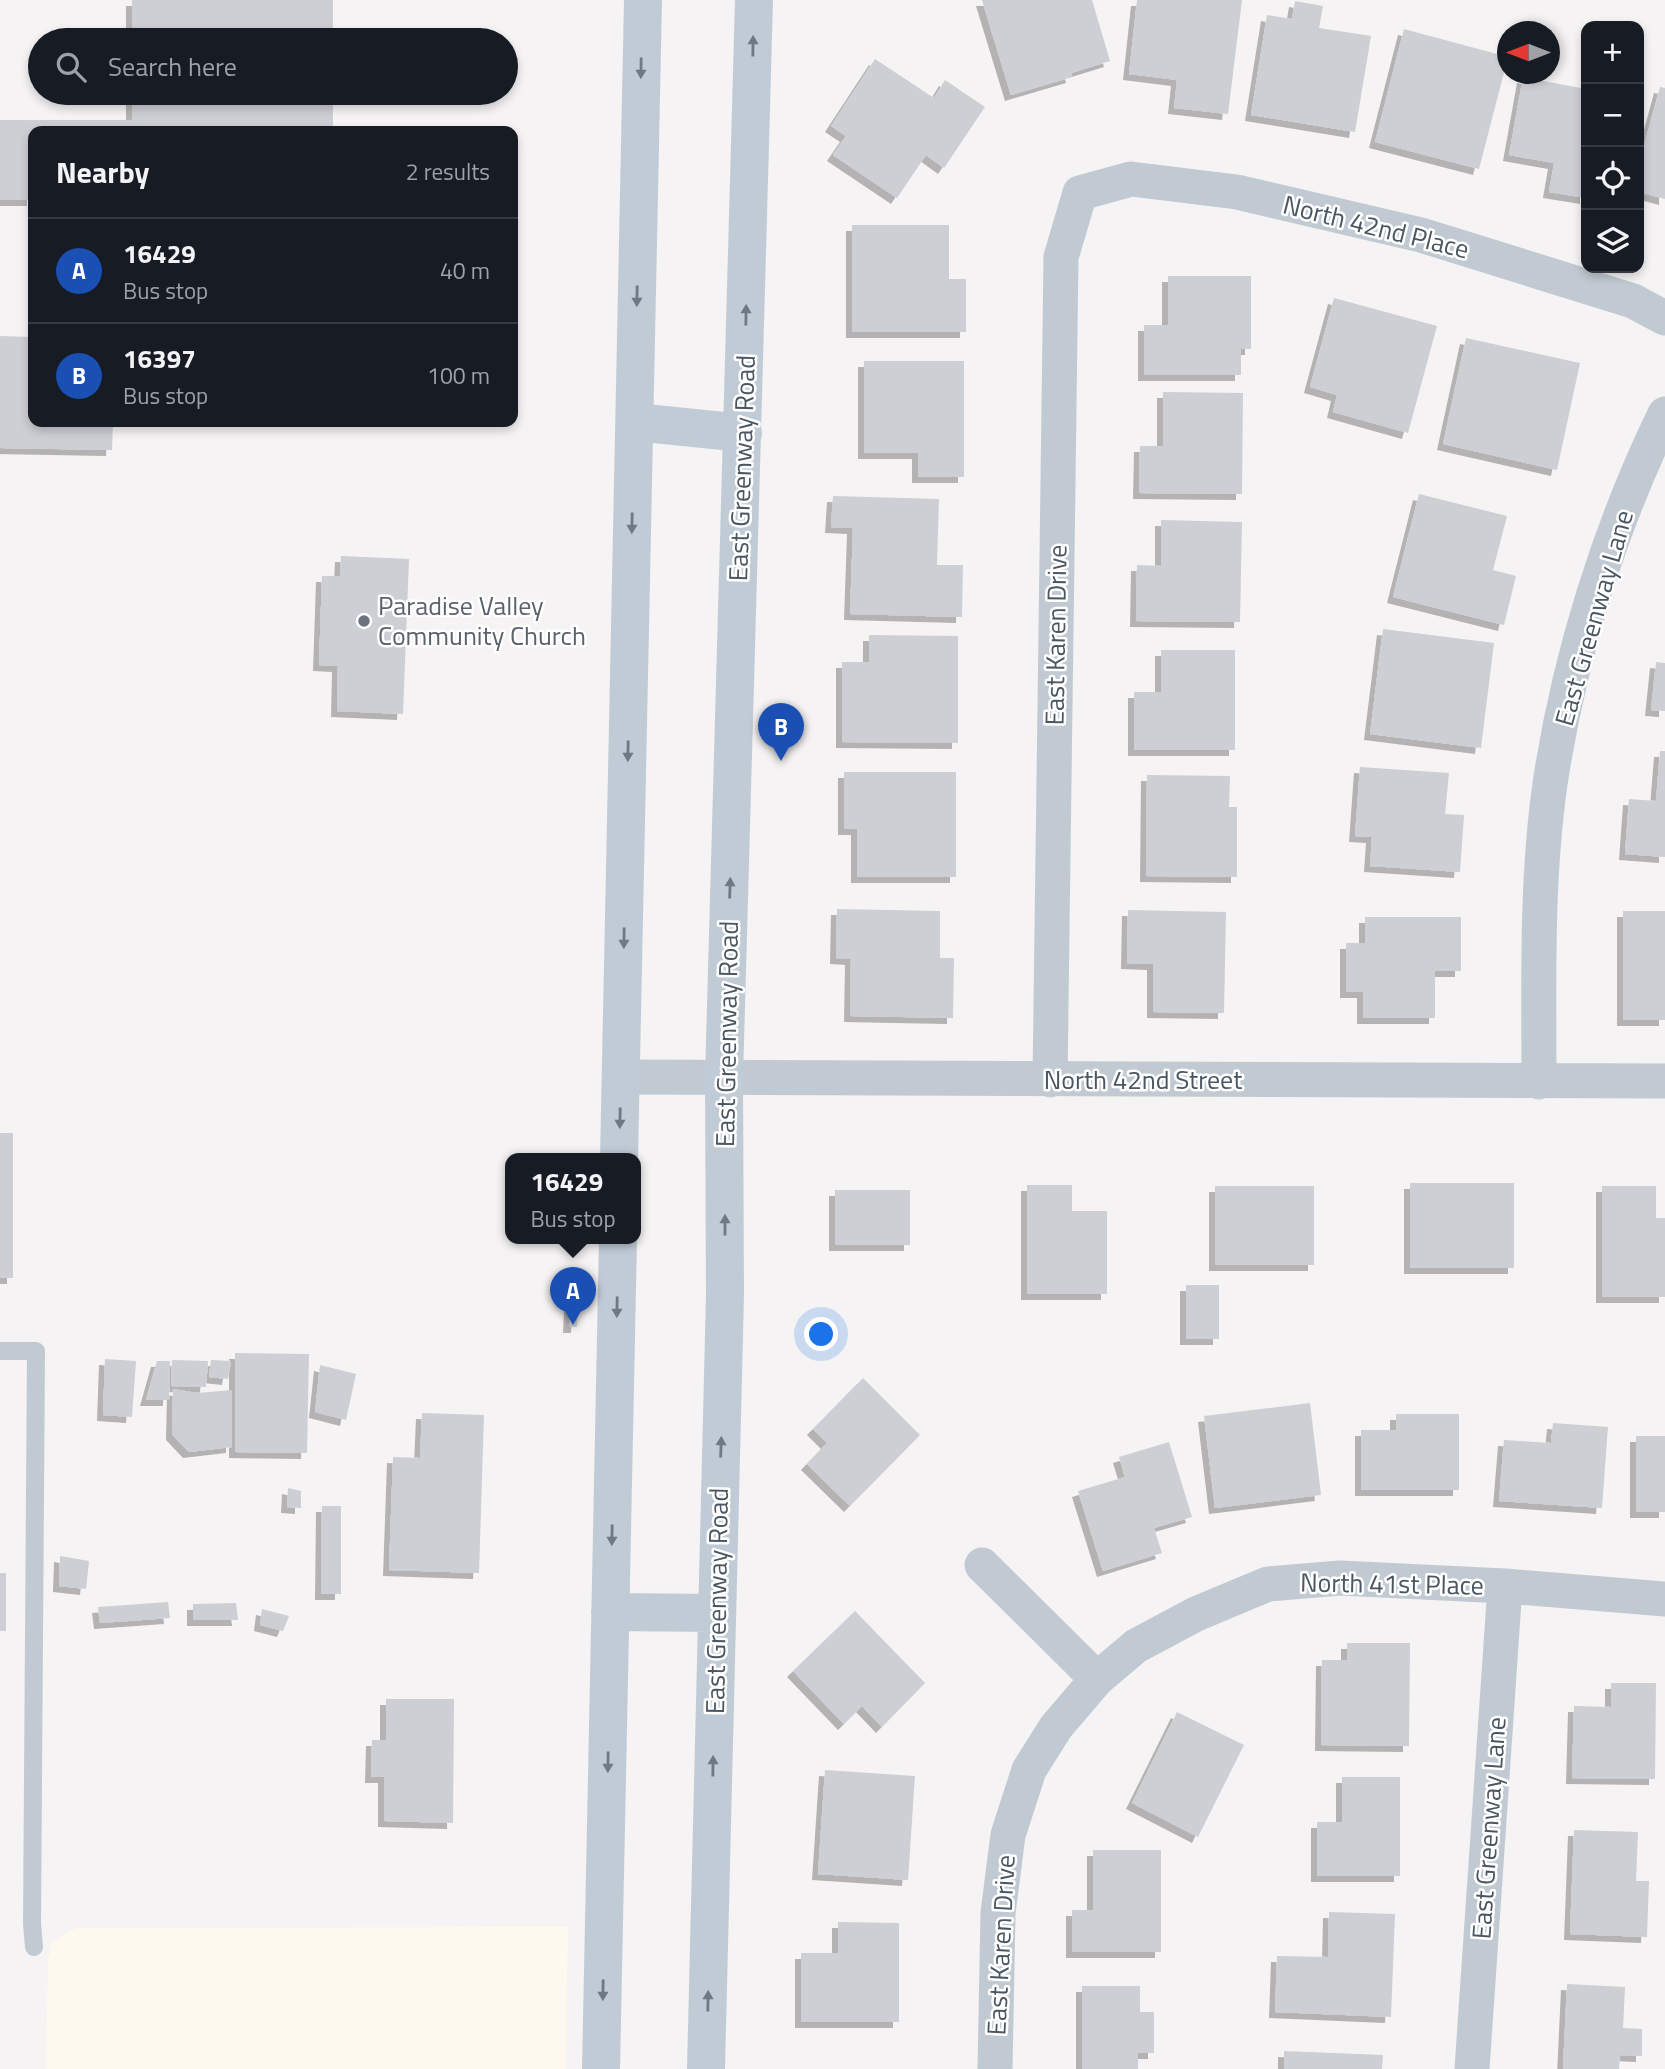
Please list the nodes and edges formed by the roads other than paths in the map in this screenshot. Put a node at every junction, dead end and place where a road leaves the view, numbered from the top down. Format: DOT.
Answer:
graph roads {
  1 [pos="643,0"];
  2 [pos="754,0"];
  3 [pos="1080,193"];
  4 [pos="1665,317"];
  5 [pos="1665,414"];
  6 [pos="635,422"];
  7 [pos="743,433"];
  8 [pos="621,1077"];
  9 [pos="724,1078"];
  10 [pos="1050,1080"];
  11 [pos="1665,1080"];
  12 [pos="1539,1082"];
  13 [pos="620,1153"];
  14 [pos="618,1244"];
  15 [pos="0,1351"];
  16 [pos="982,1565"];
  17 [pos="1505,1586"];
  18 [pos="1665,1599"];
  19 [pos="610,1612"];
  20 [pos="717,1613"];
  21 [pos="1097,1679"];
  22 [pos="34,1947"];
  23 [pos="601,2069"];
  24 [pos="706,2069"];
  25 [pos="995,2069"];
  26 [pos="1472,2069"];
  1 -- 6 [label="main road, one-way"];
  7 -- 2 [label="main road, East Greenway Road, one-way"];
  3 -- 4 [label="street, North 42nd Place"];
  3 -- 10 [label="street, East Karen Drive"];
  5 -- 12 [label="street, East Greenway Lane"];
  6 -- 7 [label="main road"];
  6 -- 8 [label="main road, one-way"];
  9 -- 7 [label="main road, East Greenway Road, one-way"];
  8 -- 9 [label="street, North 42nd Street"];
  8 -- 13 [label="main road, one-way"];
  9 -- 10 [label="street, North 42nd Street"];
  20 -- 9 [label="main road, East Greenway Road, one-way"];
  10 -- 12 [label="street, North 42nd Street"];
  11 -- 12 [label="street, North 42nd Street"];
  14 -- 19 [label="main road, one-way"];
  15 -- 22 [label="lane"];
  16 -- 21 [label="street"];
  17 -- 18 [label="street, North 41st Place"];
  17 -- 21 [label="street, North 41st Place"];
  17 -- 26 [label="street, East Greenway Lane"];
  19 -- 20 [label="main road"];
  19 -- 23 [label="main road, one-way"];
  24 -- 20 [label="main road, East Greenway Road, one-way"];
  21 -- 25 [label="street, East Karen Drive"];
}
